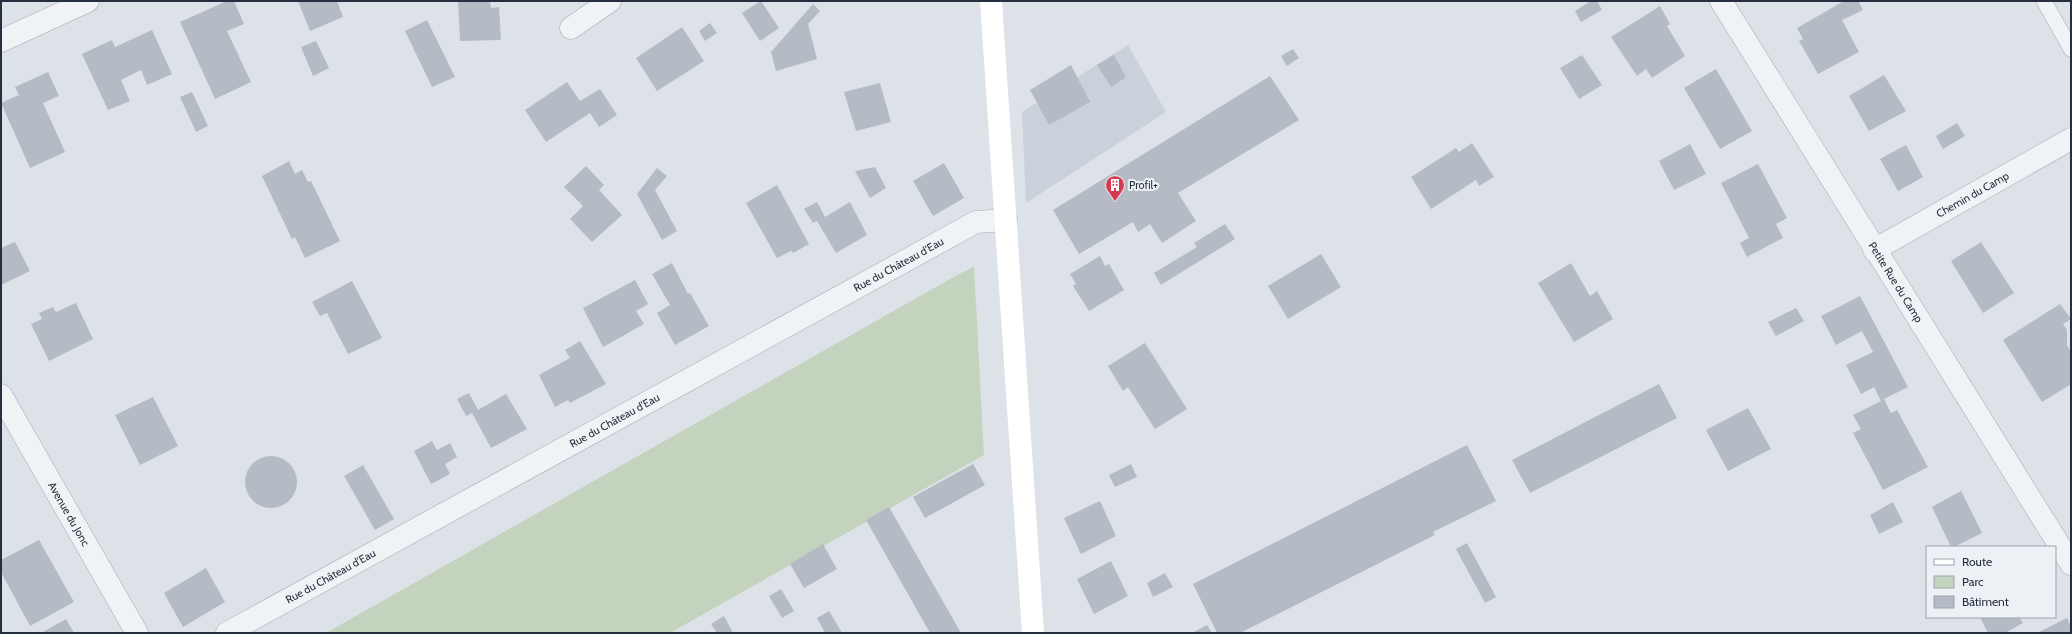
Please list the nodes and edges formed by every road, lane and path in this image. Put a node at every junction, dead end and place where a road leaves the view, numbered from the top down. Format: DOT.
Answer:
graph roads {
  1 [pos="88,1"];
  2 [pos="610,1"];
  3 [pos="991,1"];
  4 [pos="1720,1"];
  5 [pos="2044,1"];
  6 [pos="571,28"];
  7 [pos="1,41"];
  8 [pos="2071,49"];
  9 [pos="2071,139"];
  10 [pos="1006,220"];
  11 [pos="1874,250"];
  12 [pos="1,396"];
  13 [pos="2071,564"];
  14 [pos="137,633"];
  15 [pos="227,633"];
  16 [pos="1032,633"];
  1 -- 7 [label="street"];
  2 -- 6 [label="street"];
  3 -- 10 [label="main road"];
  4 -- 11 [label="street, Petite Rue du Camp"];
  5 -- 8 [label="lane"];
  9 -- 11 [label="street, Chemin du Camp"];
  10 -- 15 [label="street, Rue du Château d'Eau"];
  10 -- 16 [label="main road"];
  11 -- 13 [label="street, Petite Rue du Camp"];
  12 -- 14 [label="street, Avenue du Jonc"];
}
